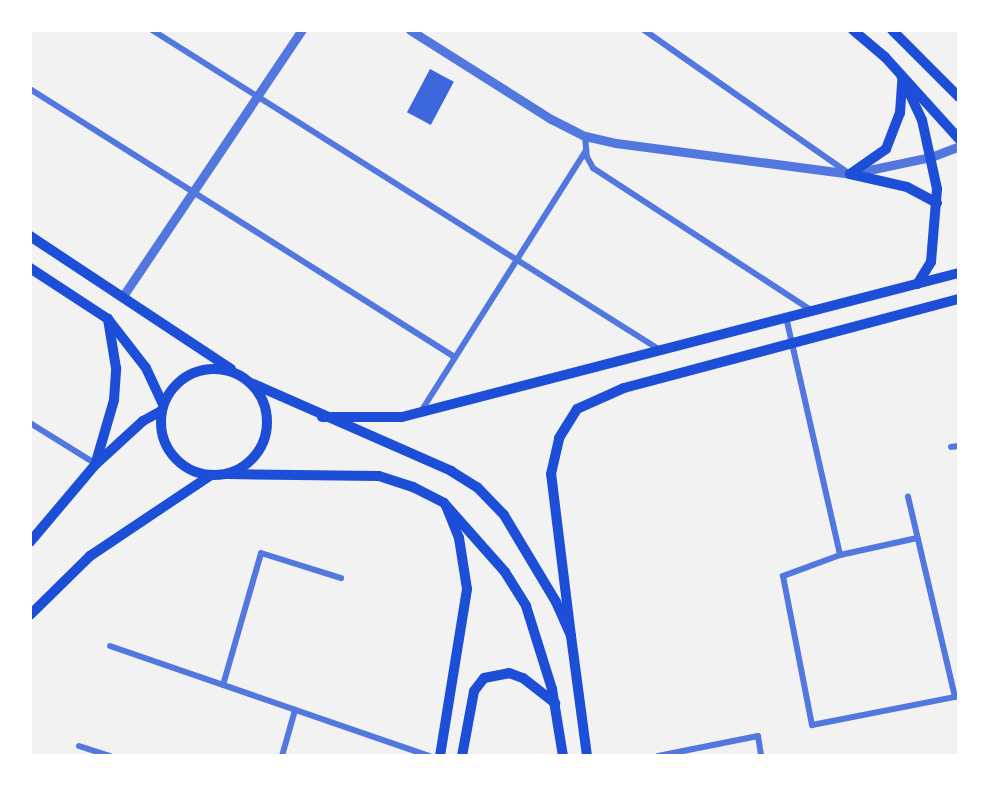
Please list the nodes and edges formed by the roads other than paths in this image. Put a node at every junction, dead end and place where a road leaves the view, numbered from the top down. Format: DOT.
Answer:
graph roads {
  1 [pos="152,30"];
  2 [pos="302,30"];
  3 [pos="410,30"];
  4 [pos="644,30"];
  5 [pos="853,30"];
  6 [pos="892,30"];
  7 [pos="901,75"];
  8 [pos="30,89"];
  9 [pos="257,97"];
  10 [pos="959,97"];
  11 [pos="585,136"];
  12 [pos="959,139"];
  13 [pos="959,146"];
  14 [pos="586,150"];
  15 [pos="932,158"];
  16 [pos="850,174"];
  17 [pos="193,192"];
  18 [pos="936,203"];
  19 [pos="30,236"];
  20 [pos="516,259"];
  21 [pos="30,268"];
  22 [pos="959,273"];
  23 [pos="917,284"];
  24 [pos="123,296"];
  25 [pos="959,299"];
  26 [pos="812,311"];
  27 [pos="786,317"];
  28 [pos="108,319"];
  29 [pos="795,346"];
  30 [pos="660,351"];
  31 [pos="453,356"];
  32 [pos="239,374"];
  33 [pos="251,383"];
  34 [pos="162,408"];
  35 [pos="420,413"];
  36 [pos="322,417"];
  37 [pos="30,423"];
  38 [pos="96,464"];
  39 [pos="227,474"];
  40 [pos="211,475"];
  41 [pos="909,496"];
  42 [pos="444,503"];
  43 [pos="917,538"];
  44 [pos="30,542"];
  45 [pos="840,555"];
  46 [pos="341,578"];
  47 [pos="30,615"];
  48 [pos="571,636"];
  49 [pos="110,646"];
  50 [pos="223,685"];
  51 [pos="555,703"];
  52 [pos="295,710"];
  53 [pos="79,747"];
  54 [pos="109,756"];
  55 [pos="282,756"];
  56 [pos="430,756"];
  57 [pos="440,756"];
  58 [pos="462,756"];
  59 [pos="563,756"];
  60 [pos="587,756"];
  61 [pos="658,756"];
  62 [pos="761,756"];
  1 -- 9 [label="street"];
  2 -- 9 [label="street"];
  3 -- 11 [label="street"];
  4 -- 16 [label="street"];
  5 -- 7 [label="main road"];
  6 -- 10 [label="main road"];
  7 -- 12 [label="main road"];
  7 -- 15 [label="main road"];
  7 -- 16 [label="main road"];
  8 -- 17 [label="street"];
  9 -- 17 [label="street"];
  9 -- 20 [label="street"];
  11 -- 14 [label="street"];
  11 -- 16 [label="street"];
  13 -- 15 [label="street"];
  14 -- 20 [label="street"];
  14 -- 26 [label="street"];
  15 -- 16 [label="street"];
  15 -- 18 [label="main road"];
  16 -- 18 [label="main road"];
  17 -- 24 [label="street"];
  17 -- 31 [label="street"];
  18 -- 23 [label="main road"];
  19 -- 24 [label="main road"];
  20 -- 30 [label="street"];
  20 -- 31 [label="street"];
  21 -- 28 [label="main road"];
  22 -- 23 [label="main road"];
  23 -- 26 [label="main road"];
  24 -- 32 [label="main road"];
  25 -- 29 [label="main road"];
  26 -- 27 [label="main road"];
  27 -- 29 [label="street"];
  27 -- 30 [label="main road"];
  28 -- 34 [label="main road"];
  28 -- 38 [label="main road"];
  29 -- 45 [label="street"];
  29 -- 48 [label="main road"];
  30 -- 35 [label="main road"];
  31 -- 35 [label="street"];
  32 -- 33 [label="main road"];
  32 -- 34 [label="main road"];
  33 -- 36 [label="main road"];
  33 -- 39 [label="main road"];
  34 -- 38 [label="main road"];
  34 -- 40 [label="main road"];
  35 -- 36 [label="main road"];
  36 -- 48 [label="main road"];
  37 -- 38 [label="street"];
  38 -- 44 [label="main road"];
  39 -- 40 [label="main road"];
  39 -- 42 [label="main road"];
  40 -- 47 [label="main road"];
  41 -- 43 [label="street"];
  42 -- 51 [label="main road"];
  42 -- 57 [label="main road"];
  43 -- 45 [label="street"];
  43 -- 45 [label="street"];
  46 -- 50 [label="street"];
  48 -- 60 [label="main road"];
  49 -- 50 [label="street"];
  50 -- 52 [label="street"];
  51 -- 58 [label="main road"];
  51 -- 59 [label="main road"];
  52 -- 55 [label="street"];
  52 -- 56 [label="street"];
  53 -- 54 [label="street"];
  61 -- 62 [label="street"];
}
